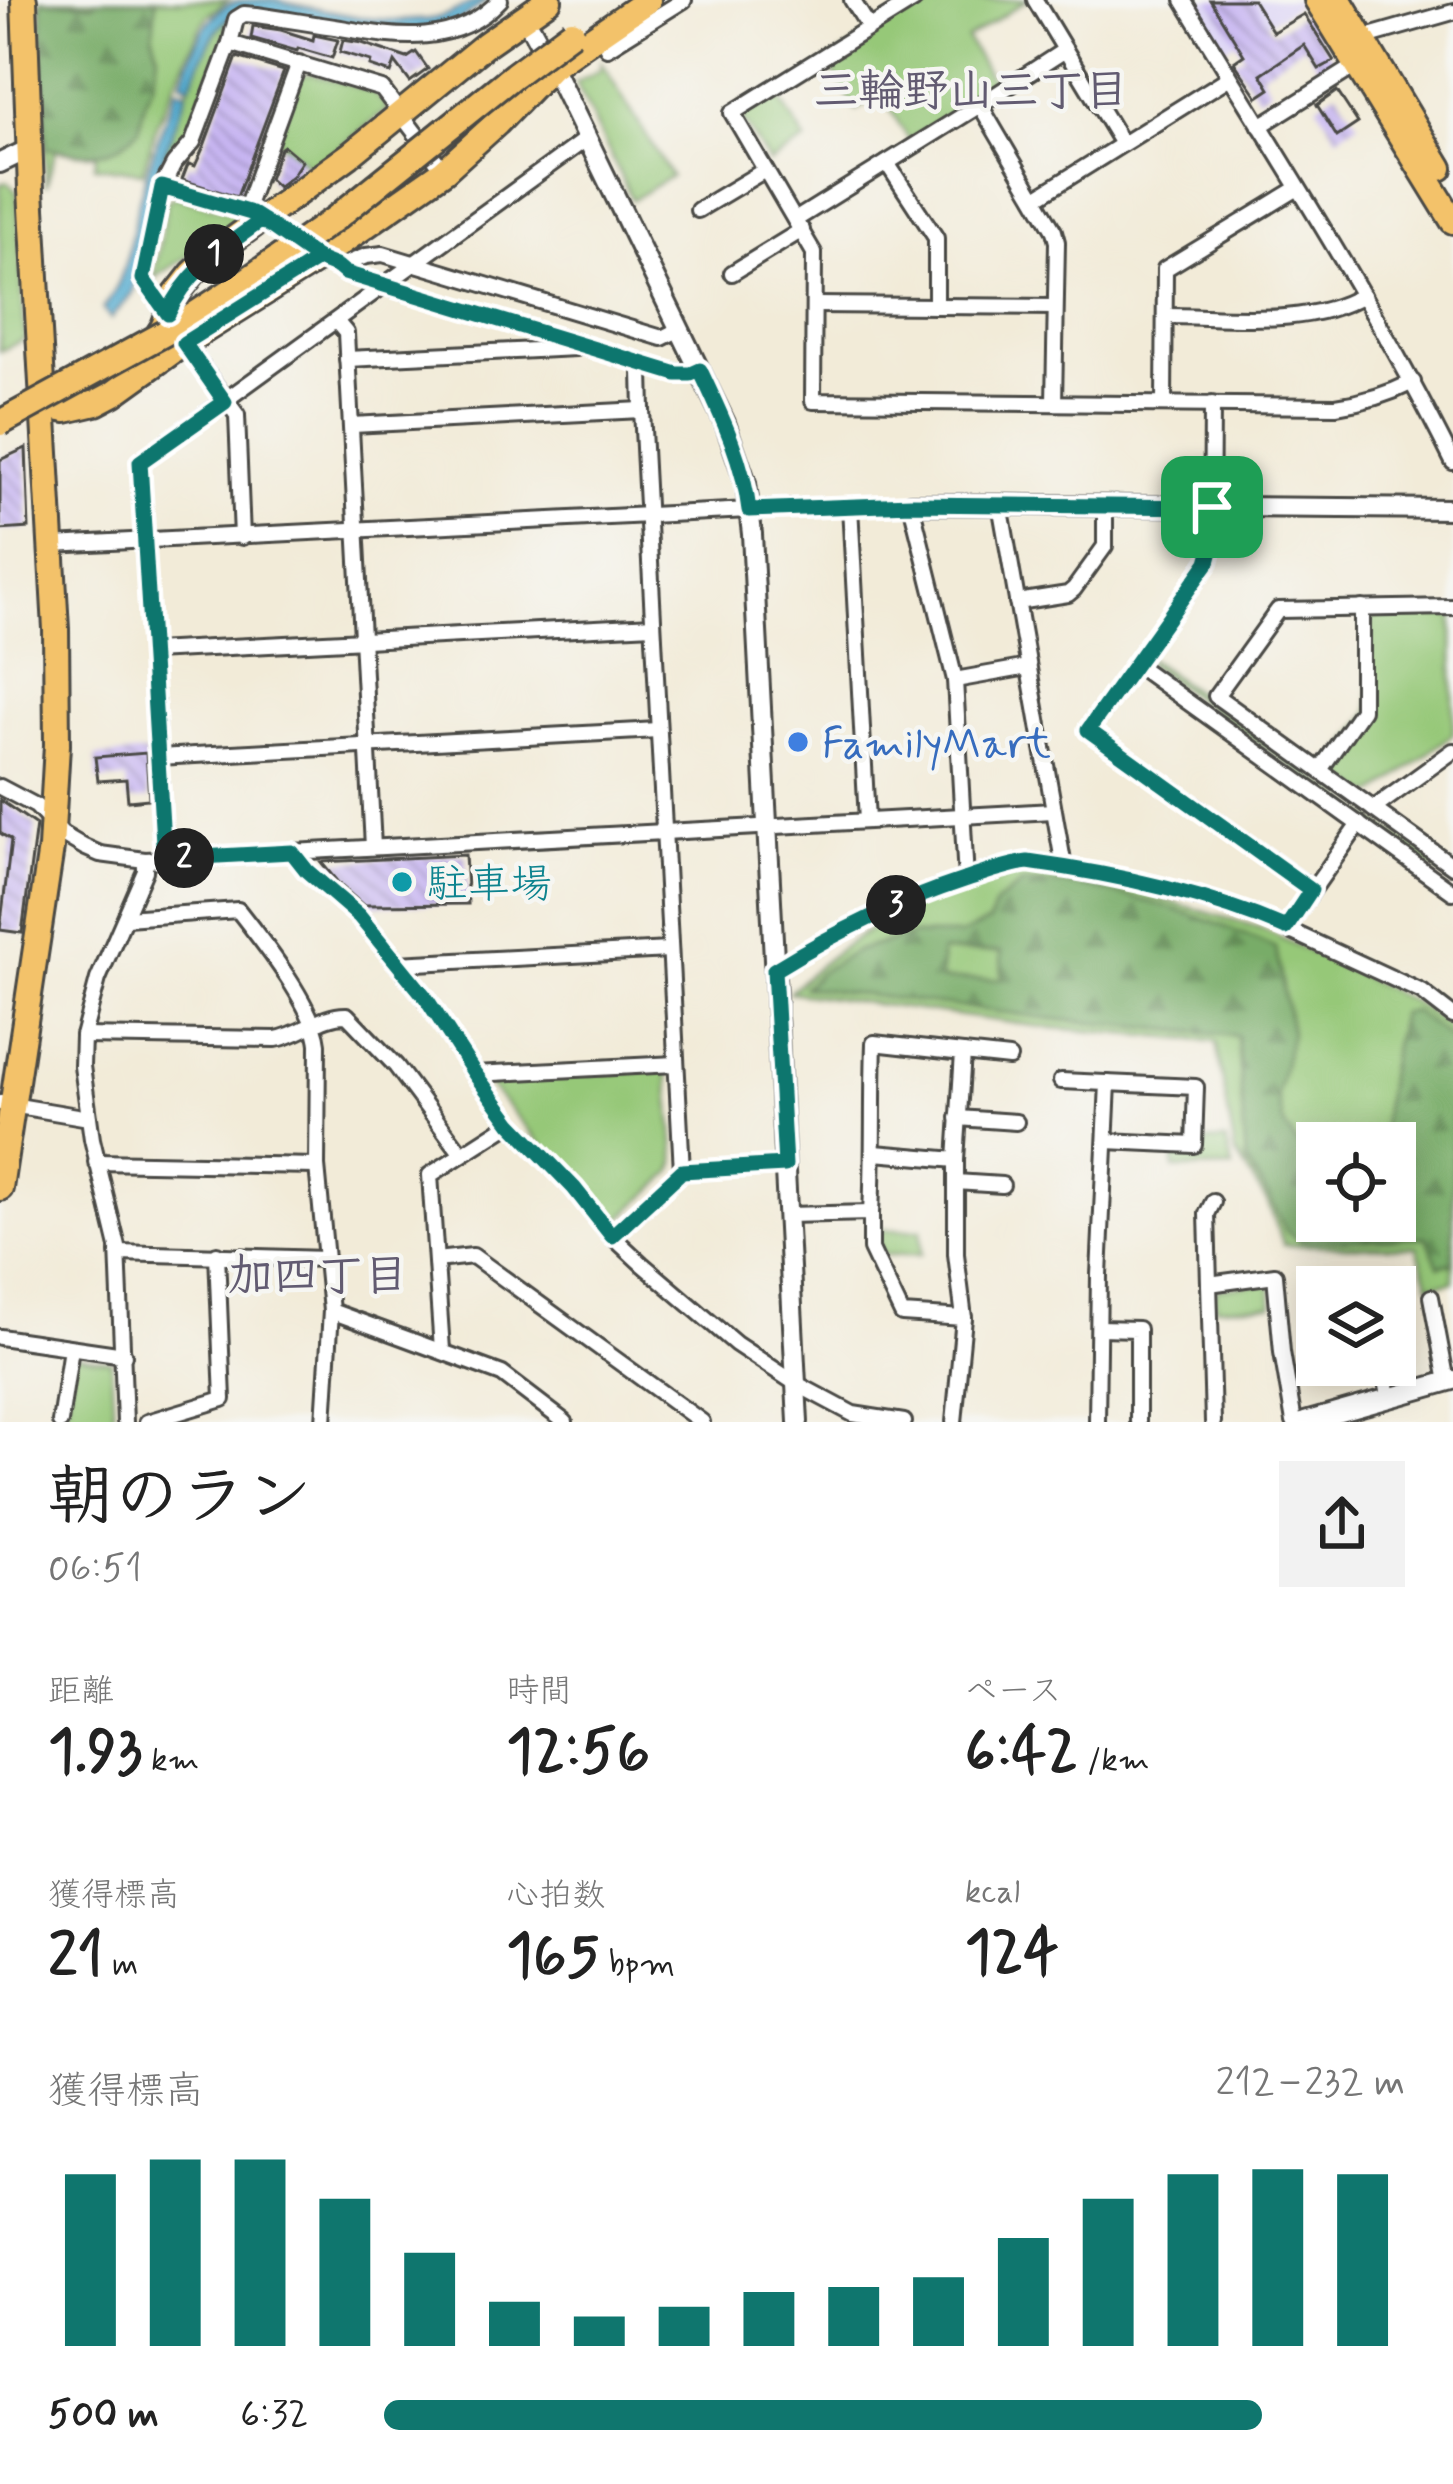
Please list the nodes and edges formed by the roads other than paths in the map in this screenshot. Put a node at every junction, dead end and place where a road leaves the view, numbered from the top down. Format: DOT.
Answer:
graph roads {
  1 [pos="24,0"];
  2 [pos="500,0"];
  3 [pos="549,0"];
  4 [pos="616,0"];
  5 [pos="648,0"];
  6 [pos="684,0"];
  7 [pos="852,0"];
  8 [pos="914,0"];
  9 [pos="1035,0"];
  10 [pos="1184,0"];
  11 [pos="1317,0"];
  12 [pos="1339,0"];
  13 [pos="522,8"];
  14 [pos="1453,12"];
  15 [pos="868,27"];
  16 [pos="1362,38"];
  17 [pos="230,43"];
  18 [pos="607,48"];
  19 [pos="1065,50"];
  20 [pos="298,63"];
  21 [pos="1357,65"];
  22 [pos="552,66"];
  23 [pos="1230,77"];
  24 [pos="980,105"];
  25 [pos="400,114"];
  26 [pos="1260,126"];
  27 [pos="586,139"];
  28 [pos="1122,144"];
  29 [pos="29,149"];
  30 [pos="0,163"];
  31 [pos="887,163"];
  32 [pos="765,170"];
  33 [pos="444,171"];
  34 [pos="162,187"];
  35 [pos="1298,188"];
  36 [pos="1453,190"];
  37 [pos="1036,198"];
  38 [pos="698,210"];
  39 [pos="254,216"];
  40 [pos="1453,221"];
  41 [pos="798,225"];
  42 [pos="328,263"];
  43 [pos="416,264"];
  44 [pos="732,274"];
  45 [pos="385,285"];
  46 [pos="1363,295"];
  47 [pos="814,305"];
  48 [pos="936,306"];
  49 [pos="1055,307"];
  50 [pos="168,314"];
  51 [pos="1165,316"];
  52 [pos="336,321"];
  53 [pos="680,329"];
  54 [pos="184,343"];
  55 [pos="587,347"];
  56 [pos="347,359"];
  57 [pos="644,364"];
  58 [pos="700,370"];
  59 [pos="1413,382"];
  60 [pos="225,402"];
  61 [pos="1054,403"];
  62 [pos="1164,403"];
  63 [pos="1212,404"];
  64 [pos="43,406"];
  65 [pos="642,410"];
  66 [pos="0,423"];
  67 [pos="352,425"];
  68 [pos="0,436"];
  69 [pos="1453,462"];
  70 [pos="911,504"];
  71 [pos="1000,504"];
  72 [pos="850,506"];
  73 [pos="1105,506"];
  74 [pos="1212,507"];
  75 [pos="1453,508"];
  76 [pos="749,510"];
  77 [pos="648,515"];
  78 [pos="356,531"];
  79 [pos="242,536"];
  80 [pos="145,541"];
  81 [pos="52,545"];
  82 [pos="1017,602"];
  83 [pos="1453,607"];
  84 [pos="1362,608"];
  85 [pos="652,625"];
  86 [pos="361,639"];
  87 [pos="152,651"];
  88 [pos="1135,664"];
  89 [pos="1028,668"];
  90 [pos="955,680"];
  91 [pos="658,730"];
  92 [pos="367,745"];
  93 [pos="1453,751"];
  94 [pos="158,757"];
  95 [pos="1321,770"];
  96 [pos="0,787"];
  97 [pos="1372,809"];
  98 [pos="1053,812"];
  99 [pos="962,817"];
  100 [pos="867,821"];
  101 [pos="52,822"];
  102 [pos="1359,824"];
  103 [pos="767,827"];
  104 [pos="665,833"];
  105 [pos="373,847"];
  106 [pos="292,852"];
  107 [pos="164,859"];
  108 [pos="145,860"];
  109 [pos="1451,862"];
  110 [pos="1064,867"];
  111 [pos="966,880"];
  112 [pos="1311,890"];
  113 [pos="1453,892"];
  114 [pos="125,918"];
  115 [pos="1286,928"];
  116 [pos="669,950"];
  117 [pos="397,964"];
  118 [pos="774,970"];
  119 [pos="1453,1016"];
  120 [pos="314,1024"];
  121 [pos="83,1036"];
  122 [pos="963,1053"];
  123 [pos="1009,1058"];
  124 [pos="676,1064"];
  125 [pos="475,1074"];
  126 [pos="1061,1081"];
  127 [pos="1108,1083"];
  128 [pos="6,1104"];
  129 [pos="89,1118"];
  130 [pos="958,1118"];
  131 [pos="1016,1122"];
  132 [pos="511,1123"];
  133 [pos="1106,1141"];
  134 [pos="874,1153"];
  135 [pos="462,1154"];
  136 [pos="956,1160"];
  137 [pos="96,1162"];
  138 [pos="785,1165"];
  139 [pos="317,1166"];
  140 [pos="682,1171"];
  141 [pos="956,1182"];
  142 [pos="1002,1185"];
  143 [pos="0,1188"];
  144 [pos="1213,1202"];
  145 [pos="872,1214"];
  146 [pos="787,1215"];
  147 [pos="612,1236"];
  148 [pos="118,1253"];
  149 [pos="218,1254"];
  150 [pos="326,1259"];
  151 [pos="436,1260"];
  152 [pos="1209,1283"];
  153 [pos="1431,1297"];
  154 [pos="331,1311"];
  155 [pos="964,1318"];
  156 [pos="1099,1328"];
  157 [pos="0,1337"];
  158 [pos="71,1348"];
  159 [pos="442,1350"];
  160 [pos="124,1355"];
  161 [pos="1450,1381"];
  162 [pos="795,1383"];
  163 [pos="1387,1386"];
  164 [pos="1389,1396"];
  165 [pos="1342,1417"];
  166 [pos="558,1420"];
  167 [pos="60,1422"];
  168 [pos="125,1422"];
  169 [pos="148,1422"];
  170 [pos="324,1422"];
  171 [pos="702,1422"];
  172 [pos="798,1422"];
  173 [pos="904,1422"];
  174 [pos="954,1422"];
  175 [pos="1097,1422"];
  176 [pos="1138,1422"];
  177 [pos="1213,1422"];
  178 [pos="1294,1422"];
  179 [pos="1305,1422"];
  1 -- 29 [label="main road"];
  2 -- 17 [label="street"];
  3 -- 13 [label="main road"];
  4 -- 66 [label="main road, bridge"];
  5 -- 22 [label="main road"];
  6 -- 18 [label="street"];
  7 -- 15 [label="street"];
  8 -- 15 [label="street"];
  9 -- 19 [label="street"];
  10 -- 23 [label="street"];
  11 -- 21 [label="main road"];
  12 -- 16 [label="main road"];
  13 -- 22 [label="street"];
  13 -- 25 [label="main road"];
  14 -- 16 [label="street"];
  15 -- 32 [label="street"];
  16 -- 36 [label="main road"];
  17 -- 20 [label="street"];
  17 -- 34 [label="street"];
  19 -- 24 [label="street"];
  19 -- 28 [label="street"];
  20 -- 25 [label="street"];
  20 -- 39 [label="street"];
  21 -- 26 [label="street"];
  21 -- 40 [label="main road"];
  22 -- 27 [label="street"];
  22 -- 33 [label="main road"];
  23 -- 26 [label="street"];
  23 -- 28 [label="street"];
  24 -- 31 [label="street"];
  24 -- 37 [label="street"];
  25 -- 33 [label="street"];
  25 -- 39 [label="main road"];
  26 -- 35 [label="street"];
  27 -- 43 [label="street"];
  27 -- 53 [label="street"];
  28 -- 37 [label="street"];
  29 -- 30 [label="street"];
  29 -- 64 [label="main road"];
  31 -- 41 [label="street"];
  31 -- 48 [label="street"];
  32 -- 38 [label="street"];
  32 -- 41 [label="street"];
  33 -- 42 [label="main road"];
  34 -- 39 [label="street"];
  34 -- 50 [label="street"];
  35 -- 46 [label="street"];
  35 -- 51 [label="street"];
  37 -- 49 [label="street"];
  39 -- 42 [label="street"];
  39 -- 50 [label="main road"];
  41 -- 44 [label="street"];
  41 -- 47 [label="street"];
  42 -- 43 [label="street"];
  42 -- 45 [label="street"];
  42 -- 54 [label="main road"];
  43 -- 45 [label="street"];
  43 -- 53 [label="street"];
  45 -- 52 [label="street"];
  45 -- 55 [label="street"];
  46 -- 51 [label="street"];
  46 -- 59 [label="street"];
  47 -- 48 [label="street"];
  47 -- 61 [label="street"];
  48 -- 49 [label="street"];
  49 -- 61 [label="street"];
  50 -- 64 [label="main road"];
  51 -- 62 [label="street"];
  52 -- 56 [label="street"];
  52 -- 60 [label="street"];
  53 -- 58 [label="street"];
  54 -- 60 [label="street"];
  54 -- 64 [label="main road"];
  55 -- 56 [label="street"];
  55 -- 57 [label="street"];
  56 -- 67 [label="street"];
  57 -- 58 [label="street"];
  57 -- 65 [label="street"];
  58 -- 76 [label="street"];
  59 -- 63 [label="street"];
  59 -- 69 [label="street"];
  60 -- 79 [label="street"];
  60 -- 80 [label="street"];
  61 -- 62 [label="street"];
  62 -- 63 [label="street"];
  63 -- 74 [label="street"];
  64 -- 68 [label="street"];
  64 -- 81 [label="main road"];
  65 -- 67 [label="street"];
  65 -- 77 [label="street"];
  67 -- 78 [label="street"];
  70 -- 71 [label="street"];
  70 -- 72 [label="street"];
  70 -- 90 [label="street"];
  71 -- 73 [label="street"];
  71 -- 82 [label="street"];
  72 -- 76 [label="street"];
  72 -- 100 [label="street"];
  73 -- 74 [label="street"];
  73 -- 82 [label="street"];
  74 -- 75 [label="street"];
  74 -- 88 [label="street"];
  76 -- 77 [label="street"];
  76 -- 103 [label="street"];
  77 -- 78 [label="street"];
  77 -- 85 [label="street"];
  78 -- 79 [label="street"];
  78 -- 86 [label="street"];
  79 -- 80 [label="street"];
  80 -- 81 [label="street"];
  80 -- 87 [label="street"];
  81 -- 101 [label="main road"];
  82 -- 89 [label="street"];
  83 -- 84 [label="street"];
  84 -- 95 [label="street"];
  84 -- 95 [label="street"];
  85 -- 86 [label="street"];
  85 -- 91 [label="street"];
  86 -- 87 [label="street"];
  86 -- 92 [label="street"];
  87 -- 94 [label="street"];
  88 -- 102 [label="street"];
  88 -- 112 [label="street"];
  89 -- 90 [label="street"];
  89 -- 98 [label="street"];
  90 -- 99 [label="street"];
  91 -- 92 [label="street"];
  91 -- 104 [label="street"];
  92 -- 94 [label="street"];
  92 -- 105 [label="street"];
  93 -- 97 [label="street"];
  94 -- 107 [label="street"];
  95 -- 97 [label="street"];
  96 -- 101 [label="street"];
  97 -- 109 [label="street"];
  98 -- 99 [label="street"];
  98 -- 110 [label="street"];
  99 -- 100 [label="street"];
  99 -- 111 [label="street"];
  100 -- 103 [label="street"];
  101 -- 108 [label="street"];
  101 -- 128 [label="main road"];
  102 -- 112 [label="street"];
  102 -- 113 [label="street"];
  103 -- 104 [label="street"];
  103 -- 118 [label="street"];
  104 -- 105 [label="street"];
  104 -- 116 [label="street"];
  105 -- 106 [label="street"];
  106 -- 107 [label="street"];
  106 -- 117 [label="street"];
  107 -- 108 [label="street"];
  108 -- 114 [label="street"];
  110 -- 111 [label="street"];
  110 -- 115 [label="street"];
  111 -- 118 [label="street"];
  112 -- 115 [label="street"];
  114 -- 120 [label="street"];
  114 -- 121 [label="street"];
  115 -- 119 [label="street"];
  116 -- 117 [label="street"];
  116 -- 124 [label="street"];
  117 -- 125 [label="street"];
  118 -- 138 [label="street"];
  120 -- 121 [label="street"];
  120 -- 135 [label="street"];
  120 -- 139 [label="street"];
  121 -- 129 [label="street"];
  122 -- 123 [label="street"];
  122 -- 130 [label="street"];
  122 -- 134 [label="street"];
  124 -- 125 [label="street"];
  124 -- 140 [label="street"];
  125 -- 132 [label="street"];
  126 -- 127 [label="street"];
  127 -- 133 [label="street"];
  127 -- 133 [label="street"];
  128 -- 129 [label="street"];
  128 -- 143 [label="main road"];
  129 -- 137 [label="street"];
  130 -- 131 [label="street"];
  130 -- 136 [label="street"];
  132 -- 135 [label="street"];
  132 -- 147 [label="street"];
  133 -- 156 [label="street"];
  134 -- 136 [label="street"];
  134 -- 145 [label="street"];
  135 -- 151 [label="street"];
  136 -- 141 [label="street"];
  137 -- 139 [label="street"];
  137 -- 148 [label="street"];
  138 -- 140 [label="street"];
  138 -- 146 [label="street"];
  139 -- 150 [label="street"];
  140 -- 147 [label="street"];
  141 -- 142 [label="street"];
  141 -- 155 [label="street"];
  144 -- 152 [label="street"];
  145 -- 146 [label="street"];
  145 -- 155 [label="street"];
  146 -- 162 [label="street"];
  147 -- 162 [label="street"];
  148 -- 149 [label="street"];
  148 -- 160 [label="street"];
  149 -- 150 [label="street"];
  149 -- 169 [label="street"];
  150 -- 154 [label="street"];
  151 -- 159 [label="street"];
  151 -- 171 [label="street"];
  152 -- 177 [label="street"];
  152 -- 178 [label="street"];
  153 -- 161 [label="street"];
  154 -- 159 [label="street"];
  154 -- 170 [label="street"];
  155 -- 174 [label="street"];
  156 -- 175 [label="street"];
  156 -- 176 [label="street"];
  157 -- 158 [label="street"];
  158 -- 160 [label="street"];
  158 -- 167 [label="street"];
  159 -- 166 [label="street"];
  160 -- 168 [label="street"];
  161 -- 164 [label="street"];
  162 -- 172 [label="street"];
  162 -- 173 [label="street"];
  163 -- 164 [label="street"];
  164 -- 165 [label="street"];
  165 -- 179 [label="street"];
}
